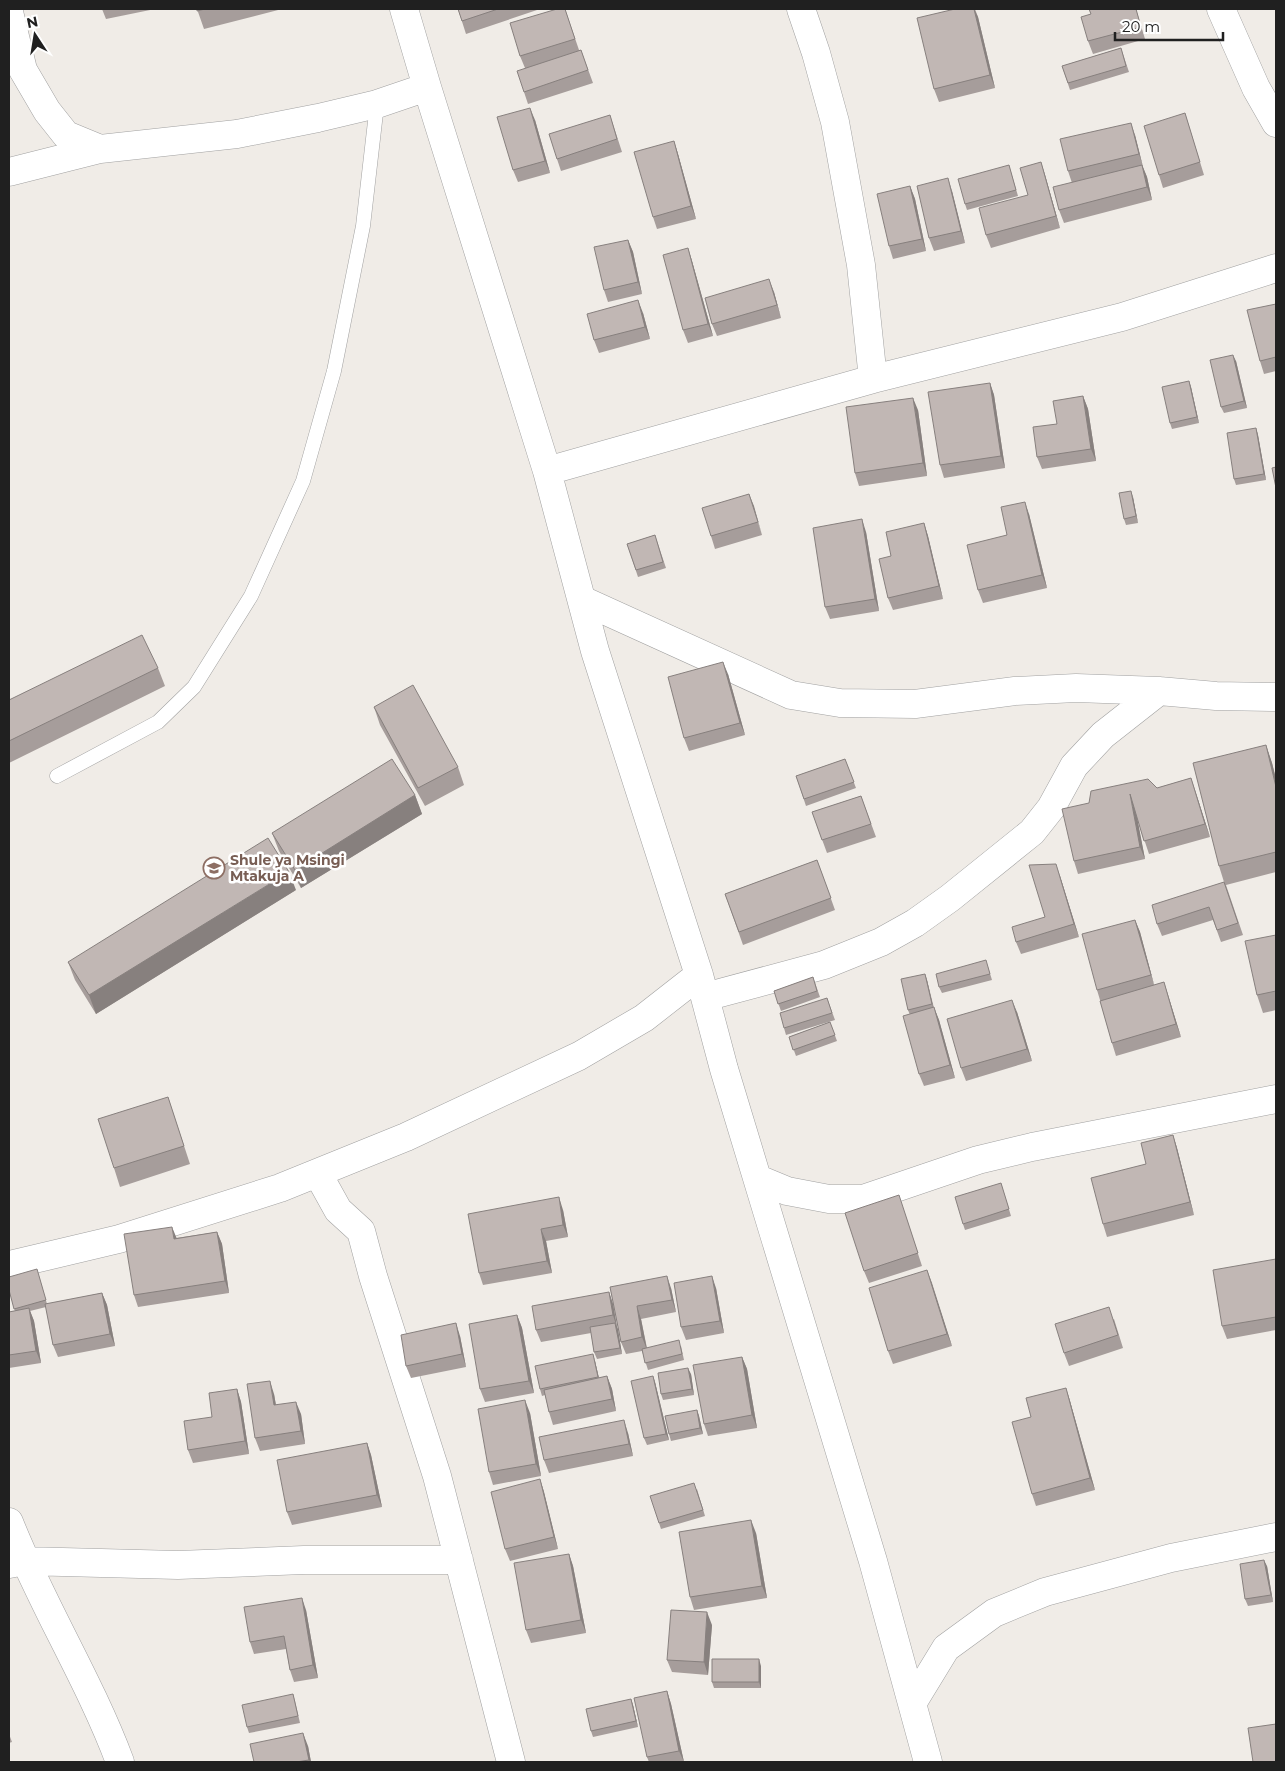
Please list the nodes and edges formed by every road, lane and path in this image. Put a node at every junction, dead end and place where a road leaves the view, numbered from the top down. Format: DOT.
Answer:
graph roads {
  1 [pos="404,9"];
  2 [pos="800,9"];
  3 [pos="1221,9"];
  4 [pos="9,12"];
  5 [pos="427,87"];
  6 [pos="377,104"];
  7 [pos="1276,123"];
  8 [pos="100,149"];
  9 [pos="9,172"];
  10 [pos="1276,268"];
  11 [pos="873,379"];
  12 [pos="547,471"];
  13 [pos="582,600"];
  14 [pos="1158,691"];
  15 [pos="1276,697"];
  16 [pos="57,776"];
  17 [pos="702,986"];
  18 [pos="1276,1099"];
  19 [pos="318,1174"];
  20 [pos="758,1179"];
  21 [pos="9,1265"];
  22 [pos="9,1522"];
  23 [pos="1276,1537"];
  24 [pos="459,1560"];
  25 [pos="16,1563"];
  26 [pos="913,1702"];
  27 [pos="120,1762"];
  28 [pos="511,1762"];
  29 [pos="928,1762"];
  1 -- 5 [label="street"];
  2 -- 11 [label="street"];
  3 -- 7 [label="street"];
  4 -- 8 [label="street"];
  5 -- 6 [label="street"];
  5 -- 12 [label="street"];
  6 -- 8 [label="street"];
  6 -- 16 [label="lane"];
  8 -- 9 [label="street"];
  10 -- 11 [label="street"];
  11 -- 12 [label="street"];
  12 -- 13 [label="street"];
  13 -- 14 [label="street"];
  13 -- 17 [label="street"];
  14 -- 15 [label="street"];
  14 -- 17 [label="street"];
  17 -- 19 [label="street"];
  17 -- 20 [label="street"];
  18 -- 20 [label="street"];
  19 -- 21 [label="street"];
  19 -- 24 [label="street"];
  20 -- 26 [label="street"];
  22 -- 25 [label="street"];
  23 -- 26 [label="street"];
  24 -- 25 [label="street"];
  24 -- 28 [label="street"];
  25 -- 27 [label="street"];
  26 -- 29 [label="street"];
}
